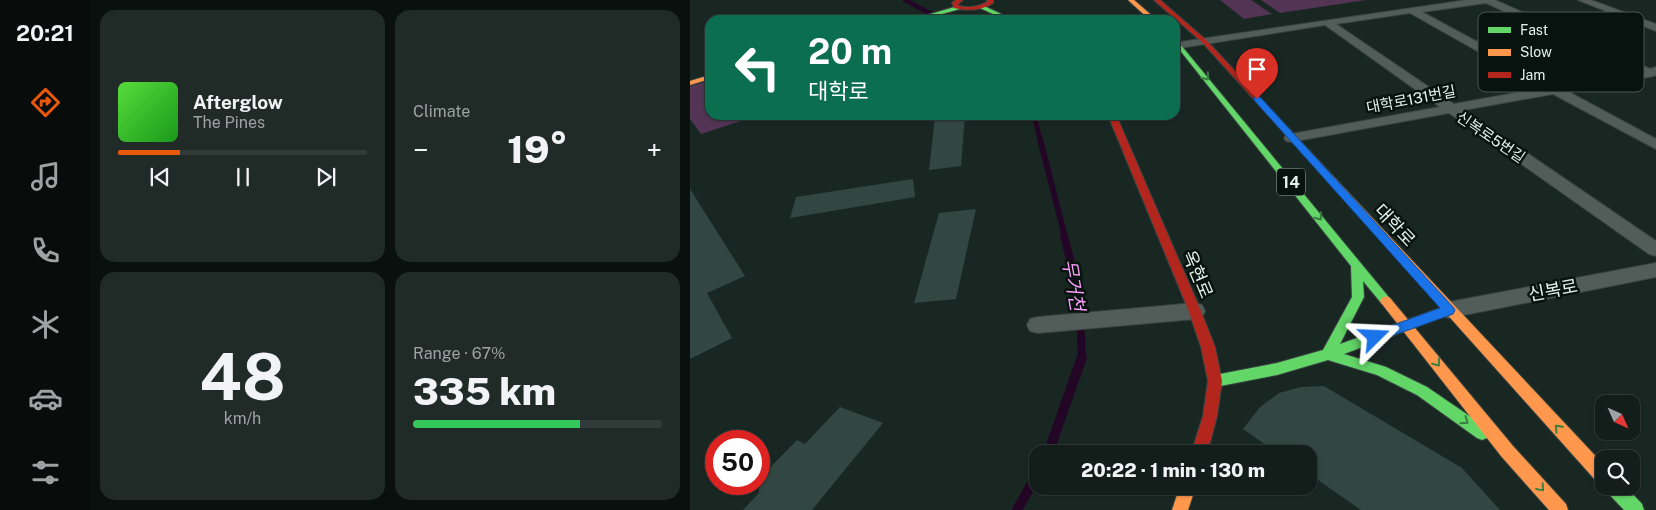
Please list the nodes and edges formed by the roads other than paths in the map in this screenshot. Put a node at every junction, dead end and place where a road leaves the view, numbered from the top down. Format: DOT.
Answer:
graph roads {
  1 [pos="1131,0"];
  2 [pos="1157,0"];
  3 [pos="1487,0"];
  4 [pos="1583,0"];
  5 [pos="986,4"];
  6 [pos="955,6"];
  7 [pos="1411,10"];
  8 [pos="1514,12"];
  9 [pos="1614,12"];
  10 [pos="928,15"];
  11 [pos="1003,15"];
  12 [pos="1148,15"];
  13 [pos="1174,15"];
  14 [pos="1180,20"];
  15 [pos="1327,22"];
  16 [pos="1644,23"];
  17 [pos="1656,28"];
  18 [pos="1204,41"];
  19 [pos="1180,42"];
  20 [pos="1180,46"];
  21 [pos="1478,47"];
  22 [pos="705,78"];
  23 [pos="690,83"];
  24 [pos="1537,92"];
  25 [pos="1559,92"];
  26 [pos="1449,108"];
  27 [pos="1114,120"];
  28 [pos="1291,138"];
  29 [pos="1656,145"];
  30 [pos="1656,250"];
  31 [pos="1358,265"];
  32 [pos="1656,270"];
  33 [pos="1449,310"];
  34 [pos="1195,311"];
  35 [pos="1038,325"];
  36 [pos="1406,325"];
  37 [pos="1328,354"];
  38 [pos="1215,381"];
  39 [pos="1202,445"];
  40 [pos="1507,451"];
  41 [pos="1595,467"];
  42 [pos="1185,495"];
  43 [pos="1622,495"];
  44 [pos="1180,510"];
  45 [pos="1560,510"];
  46 [pos="1636,510"];
  1 -- 12 [label="main road"];
  2 -- 13 [label="main road, 대학로 / 14"];
  3 -- 7 [label="street"];
  3 -- 8 [label="street"];
  4 -- 9 [label="street"];
  5 -- 6 [label="main road"];
  5 -- 11 [label="main road"];
  6 -- 10 [label="main road"];
  7 -- 15 [label="street"];
  7 -- 21 [label="street"];
  14 -- 18 [label="main road, 대학로 / 14"];
  15 -- 18 [label="street"];
  15 -- 26 [label="street, 신복로5번길"];
  16 -- 17 [label="street"];
  18 -- 19 [label="street"];
  18 -- 28 [label="main road, 대학로 / 14"];
  20 -- 31 [label="main road, 14, one-way"];
  22 -- 23 [label="main road"];
  24 -- 26 [label="street, 대학로131번길"];
  25 -- 29 [label="street"];
  26 -- 28 [label="street, 대학로131번길"];
  26 -- 30 [label="street, 신복로5번길"];
  27 -- 34 [label="main road, 옥현로"];
  28 -- 33 [label="main road, 대학로 / 14"];
  31 -- 36 [label="main road, 14"];
  31 -- 37 [label="main road"];
  32 -- 33 [label="street, 신복로"];
  33 -- 36 [label="main road"];
  41 -- 33 [label="main road, 대학로 / 14, one-way"];
  34 -- 35 [label="street"];
  34 -- 38 [label="main road, 옥현로"];
  36 -- 37 [label="main road"];
  36 -- 40 [label="main road, 14, one-way"];
  37 -- 38 [label="main road"];
  37 -- 40 [label="main road, one-way"];
  38 -- 39 [label="main road, 옥현로"];
  40 -- 45 [label="main road, 14, one-way"];
  42 -- 44 [label="main road"];
  43 -- 46 [label="main road"];
}
